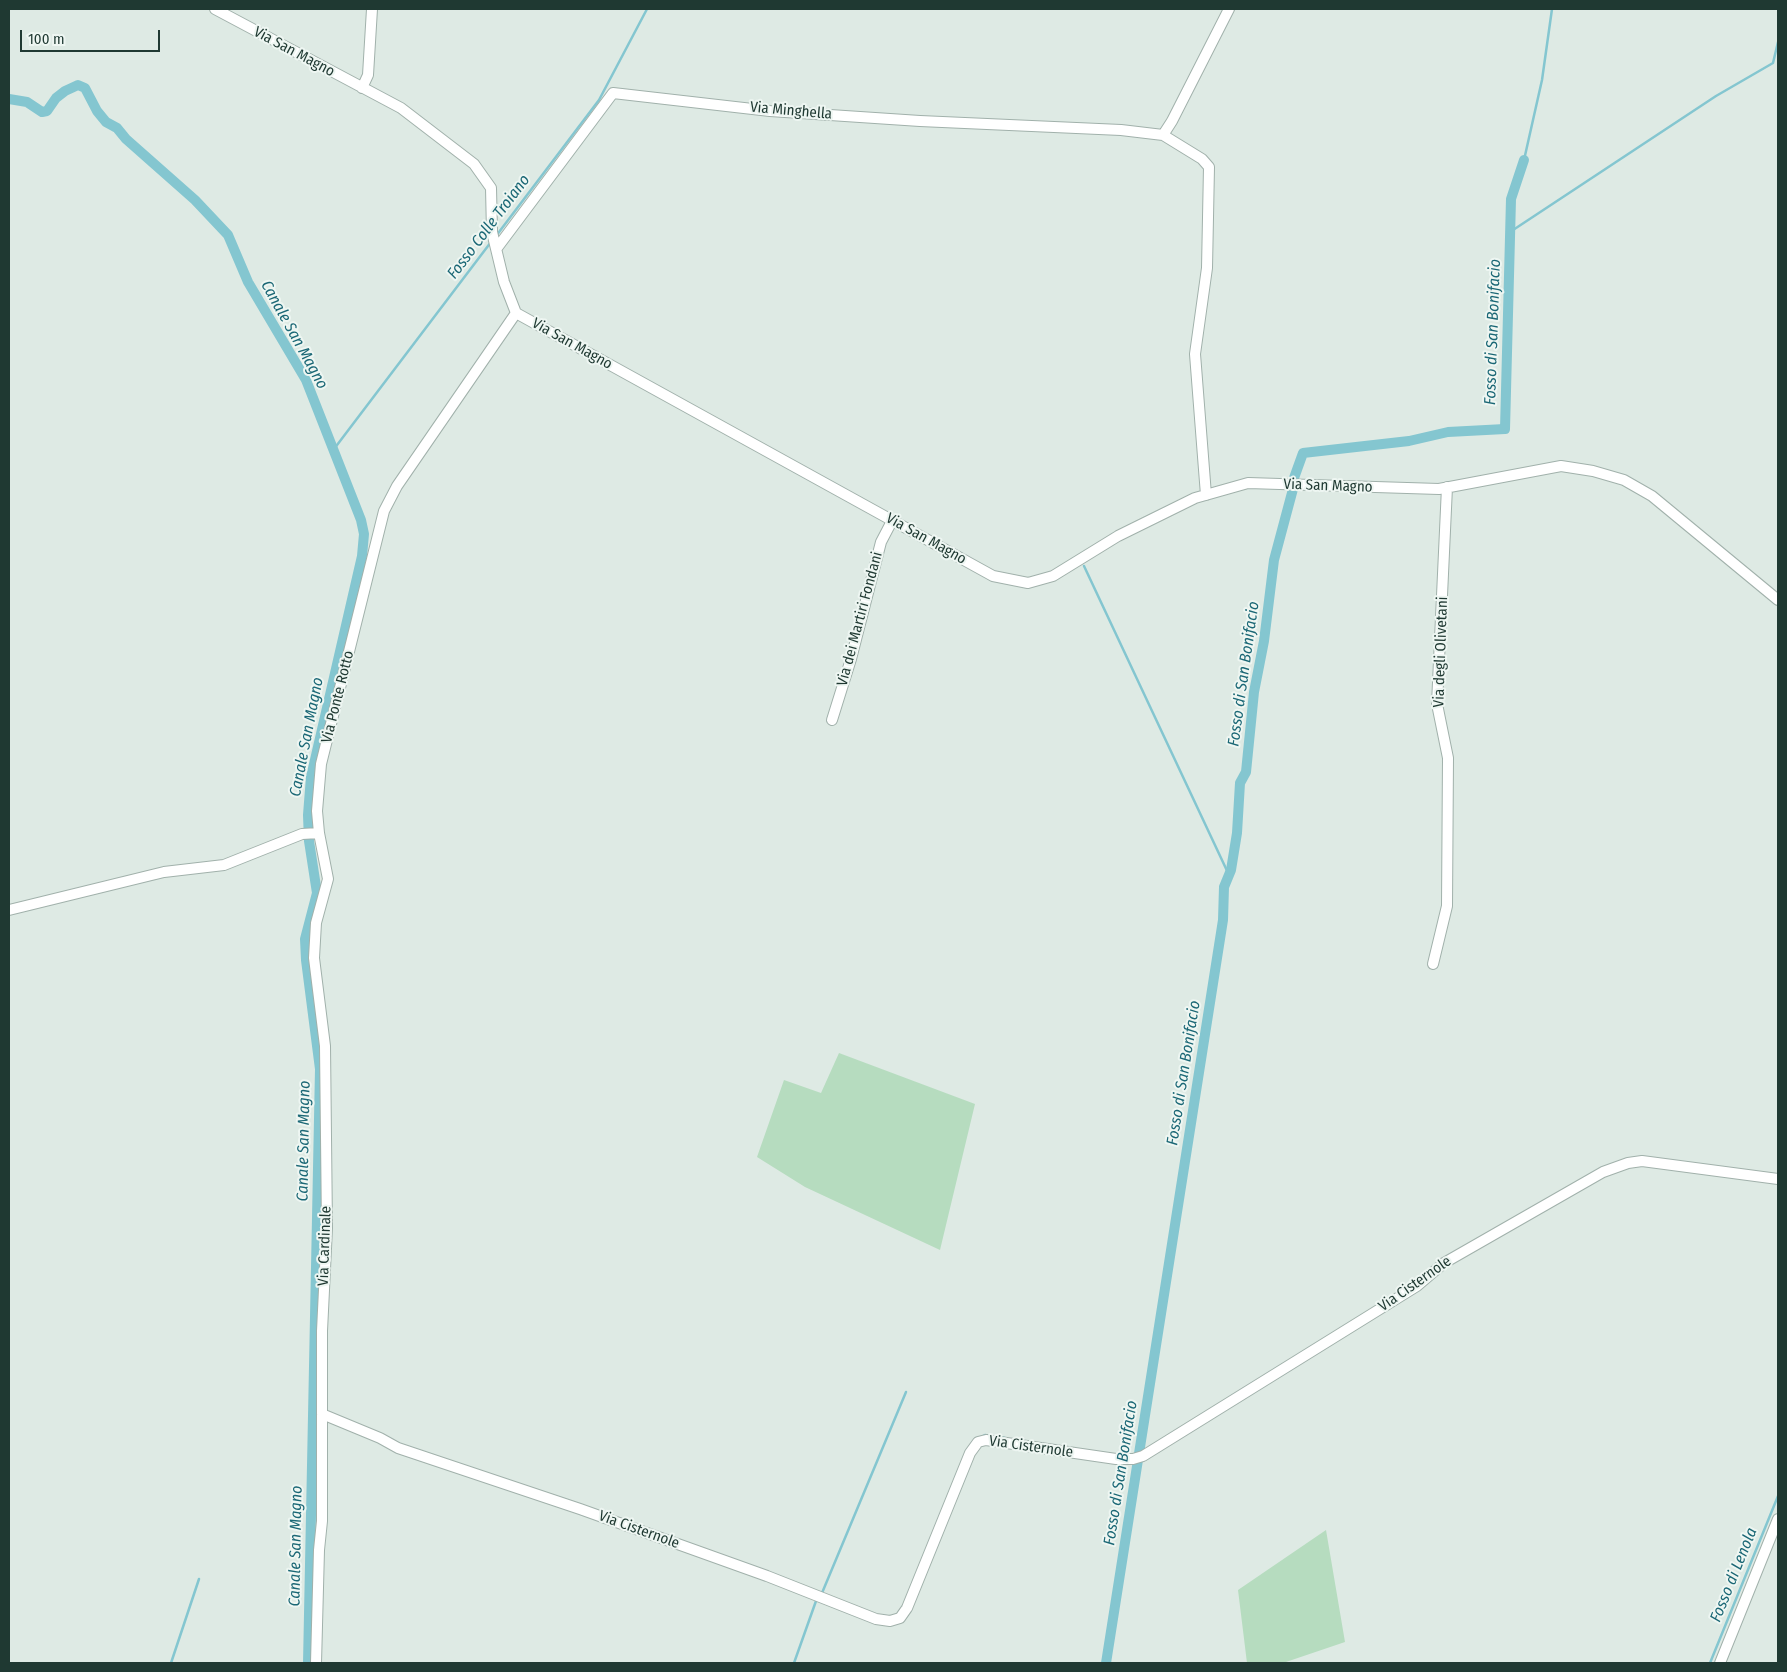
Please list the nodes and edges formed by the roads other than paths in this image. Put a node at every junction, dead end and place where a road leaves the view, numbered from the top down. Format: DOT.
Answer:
graph roads {
  1 [pos="215,9"];
  2 [pos="372,9"];
  3 [pos="1229,9"];
  4 [pos="362,88"];
  5 [pos="1163,135"];
  6 [pos="496,246"];
  7 [pos="516,313"];
  8 [pos="1448,487"];
  9 [pos="1206,495"];
  10 [pos="892,520"];
  11 [pos="1778,600"];
  12 [pos="832,720"];
  13 [pos="312,834"];
  14 [pos="9,910"];
  15 [pos="1433,964"];
  16 [pos="1778,1179"];
  17 [pos="322,1414"];
  18 [pos="1778,1519"];
  19 [pos="316,1663"];
  20 [pos="1720,1663"];
  1 -- 4 [label="street, Via San Magno"];
  2 -- 4 [label="street"];
  3 -- 5 [label="street"];
  4 -- 6 [label="street, Via San Magno"];
  5 -- 6 [label="street, Via Minghella"];
  5 -- 9 [label="street"];
  6 -- 7 [label="street, Via San Magno"];
  7 -- 10 [label="street, Via San Magno"];
  7 -- 13 [label="street, Via Ponte Rotto"];
  8 -- 9 [label="street, Via San Magno"];
  8 -- 11 [label="street, Via San Magno"];
  8 -- 15 [label="street, Via degli Olivetani"];
  9 -- 10 [label="street, Via San Magno"];
  10 -- 12 [label="street, Via dei Martiri Fondani"];
  13 -- 14 [label="street"];
  13 -- 17 [label="street, Via Cardinale"];
  16 -- 17 [label="street, Via Cisternole"];
  17 -- 19 [label="street, Via Cardinale"];
  18 -- 20 [label="street"];
}
